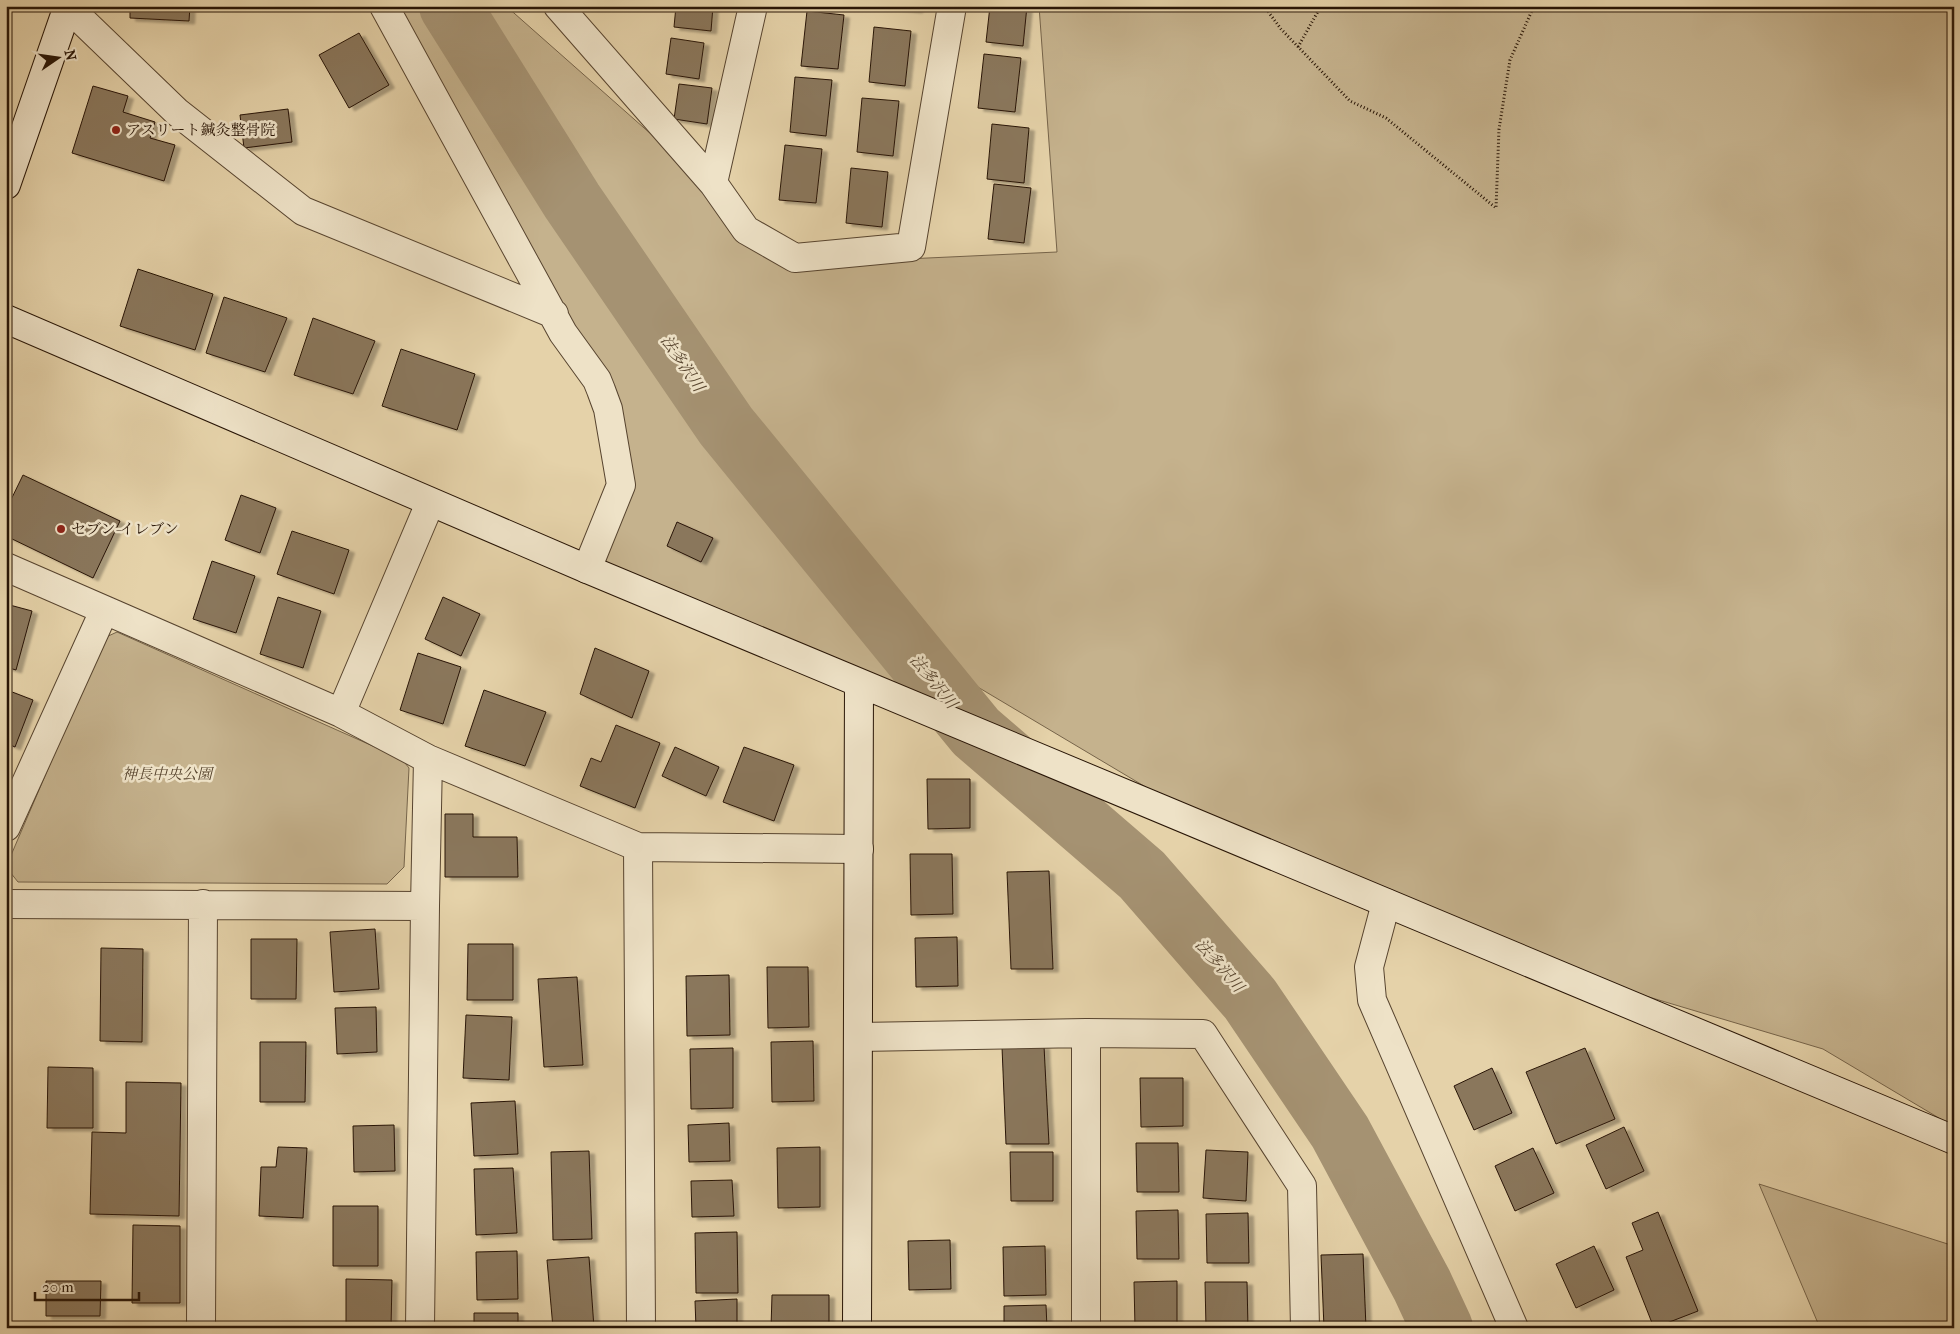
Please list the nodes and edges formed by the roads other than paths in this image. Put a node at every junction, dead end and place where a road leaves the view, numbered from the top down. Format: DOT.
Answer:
graph roads {
  1 [pos="384,6"];
  2 [pos="558,6"];
  3 [pos="753,6"];
  4 [pos="952,6"];
  5 [pos="68,7"];
  6 [pos="713,183"];
  7 [pos="6,185"];
  8 [pos="554,314"];
  9 [pos="6,319"];
  10 [pos="430,503"];
  11 [pos="6,567"];
  12 [pos="587,569"];
  13 [pos="104,611"];
  14 [pos="861,684"];
  15 [pos="341,713"];
  16 [pos="428,759"];
  17 [pos="6,827"];
  18 [pos="638,847"];
  19 [pos="859,849"];
  20 [pos="1386,903"];
  21 [pos="6,904"];
  22 [pos="202,904"];
  23 [pos="425,906"];
  24 [pos="1086,1033"];
  25 [pos="859,1037"];
  26 [pos="1954,1140"];
  27 [pos="201,1328"];
  28 [pos="420,1328"];
  29 [pos="641,1328"];
  30 [pos="857,1328"];
  31 [pos="1086,1328"];
  32 [pos="1305,1328"];
  33 [pos="1514,1328"];
  1 -- 8 [label="street"];
  2 -- 6 [label="street"];
  3 -- 6 [label="street"];
  4 -- 6 [label="street"];
  5 -- 7 [label="street"];
  5 -- 8 [label="street"];
  8 -- 12 [label="street"];
  9 -- 10 [label="street"];
  10 -- 12 [label="street"];
  10 -- 15 [label="street"];
  11 -- 13 [label="street"];
  12 -- 14 [label="street"];
  13 -- 15 [label="street"];
  13 -- 17 [label="street"];
  14 -- 19 [label="street"];
  14 -- 20 [label="street"];
  15 -- 16 [label="street"];
  16 -- 18 [label="street"];
  16 -- 23 [label="street"];
  18 -- 19 [label="street"];
  18 -- 29 [label="street"];
  19 -- 25 [label="street"];
  20 -- 26 [label="street"];
  20 -- 33 [label="street"];
  21 -- 22 [label="street"];
  22 -- 23 [label="street"];
  22 -- 27 [label="street"];
  23 -- 28 [label="street"];
  24 -- 25 [label="street"];
  24 -- 31 [label="street"];
  24 -- 32 [label="street"];
  25 -- 30 [label="street"];
}
